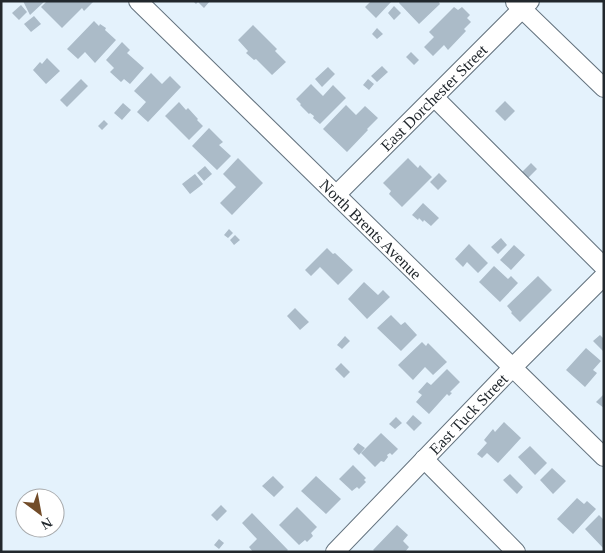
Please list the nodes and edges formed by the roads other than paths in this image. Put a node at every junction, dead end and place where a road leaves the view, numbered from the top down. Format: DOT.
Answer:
graph roads {
  1 [pos="138,1"];
  2 [pos="522,4"];
  3 [pos="604,88"];
  4 [pos="434,98"];
  5 [pos="336,195"];
  6 [pos="604,267"];
  7 [pos="604,276"];
  8 [pos="513,367"];
  9 [pos="604,457"];
  10 [pos="424,460"];
  11 [pos="335,552"];
  12 [pos="516,552"];
  1 -- 5 [label="street, North Brents Avenue"];
  2 -- 3 [label="street"];
  2 -- 4 [label="street, East Dorchester Street"];
  4 -- 5 [label="street, East Dorchester Street"];
  4 -- 6 [label="street"];
  5 -- 8 [label="street, North Brents Avenue"];
  7 -- 8 [label="street, East Tuck Street"];
  8 -- 9 [label="street, North Brents Avenue"];
  8 -- 10 [label="street, East Tuck Street"];
  10 -- 11 [label="street, East Tuck Street"];
  10 -- 12 [label="street"];
}
